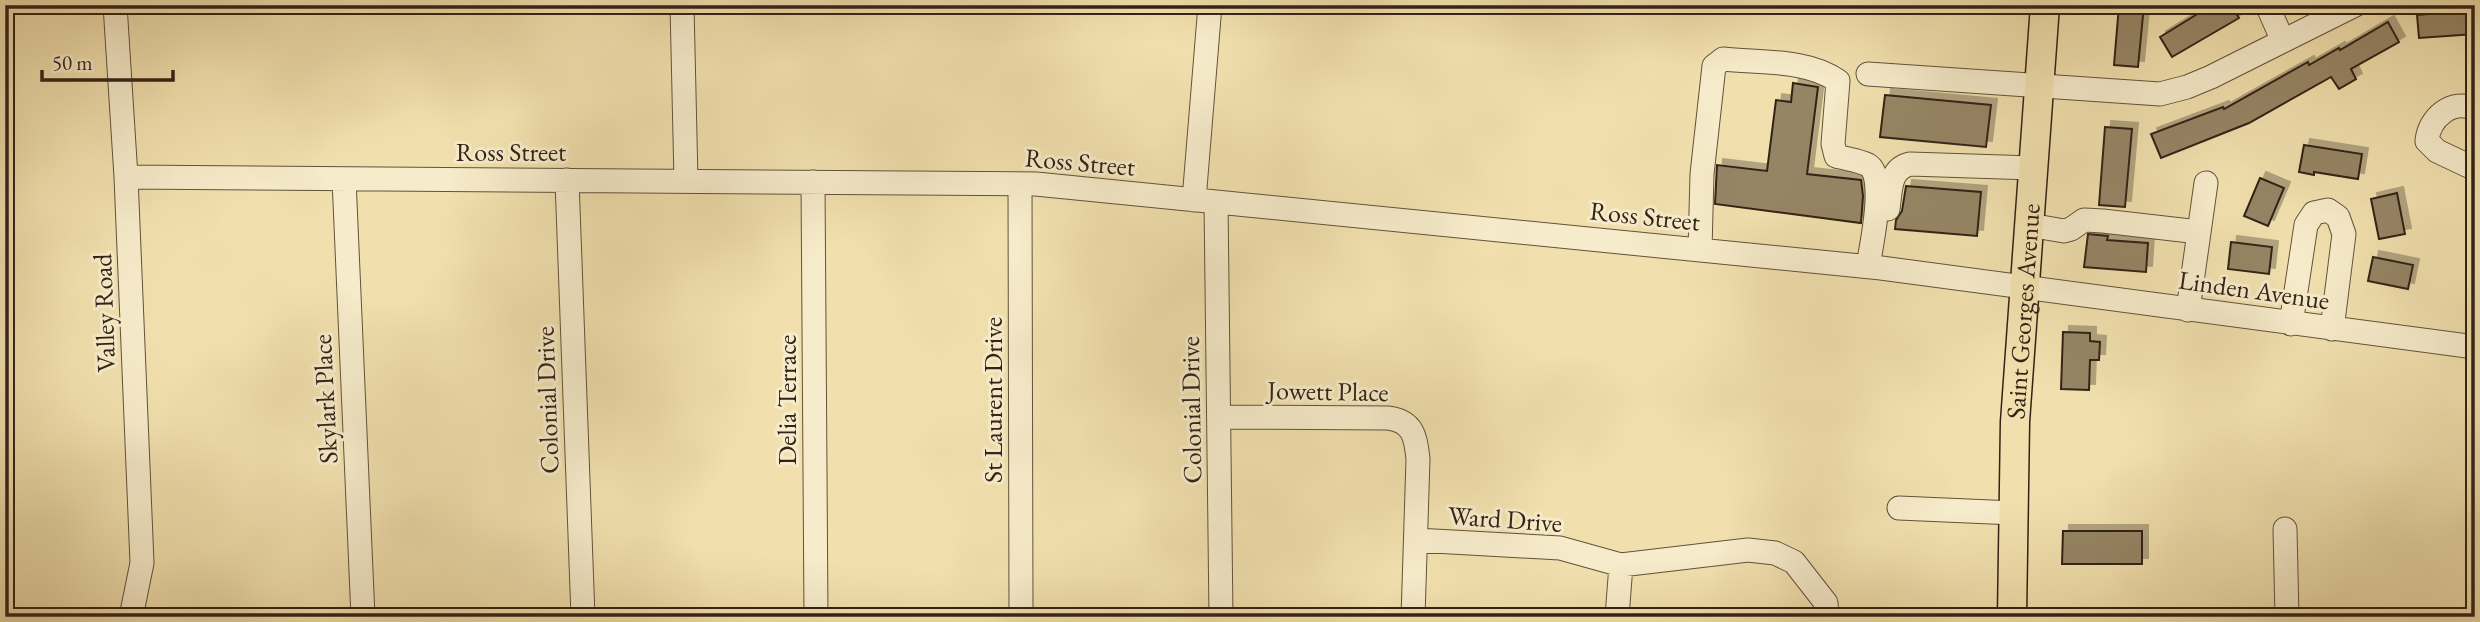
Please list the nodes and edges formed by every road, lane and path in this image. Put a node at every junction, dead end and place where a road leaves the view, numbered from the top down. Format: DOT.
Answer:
graph roads {
  1 [pos="115,5"];
  2 [pos="682,5"];
  3 [pos="1210,5"];
  4 [pos="2045,5"];
  5 [pos="2267,5"];
  6 [pos="2355,5"];
  7 [pos="2283,41"];
  8 [pos="1868,74"];
  9 [pos="2039,85"];
  10 [pos="2475,109"];
  11 [pos="2034,168"];
  12 [pos="2475,169"];
  13 [pos="126,177"];
  14 [pos="344,179"];
  15 [pos="566,180"];
  16 [pos="686,181"];
  17 [pos="813,182"];
  18 [pos="2206,183"];
  19 [pos="1020,184"];
  20 [pos="1205,201"];
  21 [pos="2029,225"];
  22 [pos="2199,232"];
  23 [pos="1700,250"];
  24 [pos="1875,267"];
  25 [pos="2025,288"];
  26 [pos="2188,310"];
  27 [pos="2291,324"];
  28 [pos="2332,329"];
  29 [pos="2475,347"];
  30 [pos="1219,418"];
  31 [pos="1899,508"];
  32 [pos="2014,513"];
  33 [pos="2286,529"];
  34 [pos="1416,540"];
  35 [pos="1620,565"];
  36 [pos="131,617"];
  37 [pos="363,617"];
  38 [pos="583,617"];
  39 [pos="816,617"];
  40 [pos="1021,617"];
  41 [pos="1221,617"];
  42 [pos="1413,617"];
  43 [pos="1617,617"];
  44 [pos="1827,617"];
  45 [pos="2012,617"];
  46 [pos="2287,617"];
  1 -- 13 [label="street, Valley Road"];
  2 -- 16 [label="street"];
  3 -- 20 [label="street, Colonial Drive"];
  4 -- 9 [label="main road, Saint Georges Avenue"];
  5 -- 7 [label="street"];
  6 -- 7 [label="street"];
  7 -- 9 [label="street"];
  8 -- 9 [label="street"];
  9 -- 11 [label="main road, Saint Georges Avenue"];
  10 -- 12 [label="street"];
  11 -- 21 [label="main road, Saint Georges Avenue"];
  11 -- 24 [label="street"];
  13 -- 14 [label="street, Ross Street"];
  13 -- 36 [label="street, Valley Road"];
  14 -- 15 [label="street, Ross Street"];
  14 -- 37 [label="street, Skylark Place"];
  15 -- 16 [label="street, Ross Street"];
  15 -- 38 [label="street, Colonial Drive"];
  16 -- 17 [label="street, Ross Street"];
  17 -- 19 [label="street, Ross Street"];
  17 -- 39 [label="street, Delia Terrace"];
  18 -- 22 [label="street"];
  19 -- 20 [label="street, Ross Street"];
  19 -- 40 [label="street, St Laurent Drive"];
  20 -- 23 [label="street, Ross Street"];
  20 -- 30 [label="street, Colonial Drive"];
  21 -- 22 [label="street"];
  21 -- 25 [label="main road, Saint Georges Avenue"];
  22 -- 26 [label="street"];
  23 -- 24 [label="street, Ross Street"];
  23 -- 24 [label="street"];
  24 -- 25 [label="street, Ross Street"];
  25 -- 26 [label="street, Linden Avenue"];
  25 -- 32 [label="main road, Saint Georges Avenue"];
  26 -- 27 [label="street, Linden Avenue"];
  27 -- 28 [label="street, Linden Avenue"];
  27 -- 28 [label="street"];
  28 -- 29 [label="street, Linden Avenue"];
  30 -- 34 [label="street, Jowett Place"];
  30 -- 41 [label="street, Colonial Drive"];
  31 -- 32 [label="street"];
  32 -- 45 [label="main road, Saint Georges Avenue"];
  33 -- 46 [label="street"];
  34 -- 35 [label="street, Ward Drive"];
  34 -- 42 [label="street, Jowett Place"];
  35 -- 43 [label="street"];
  35 -- 44 [label="street"];
}
